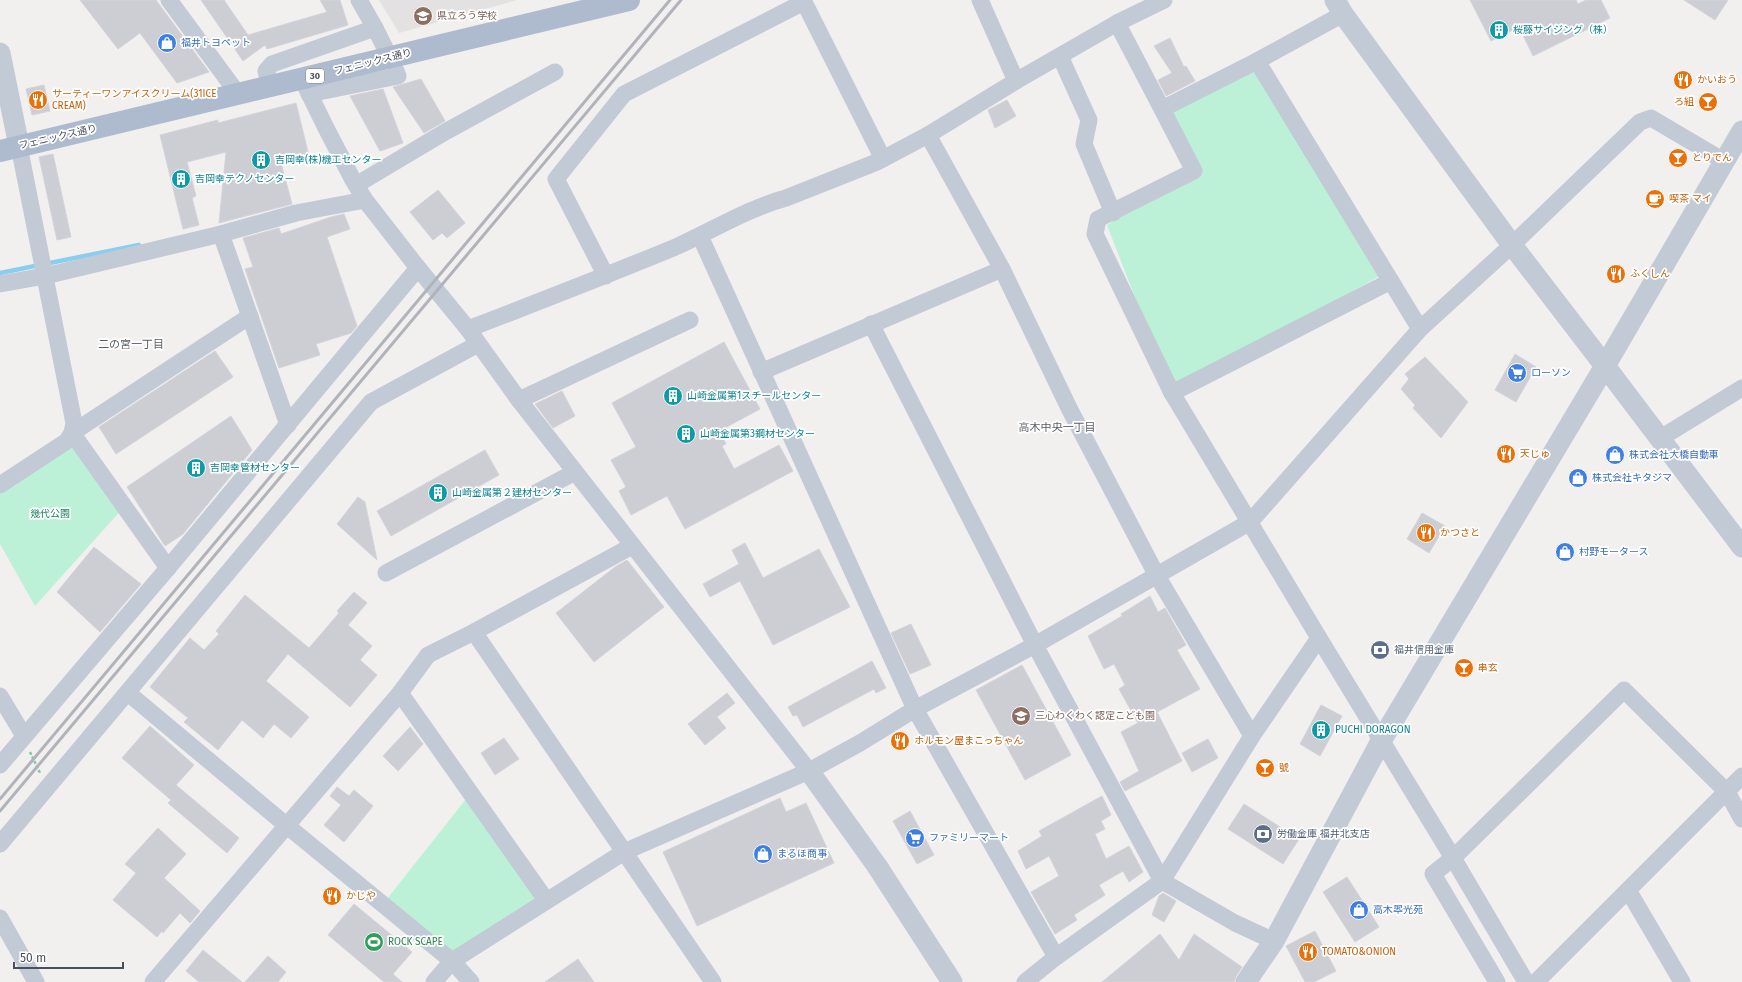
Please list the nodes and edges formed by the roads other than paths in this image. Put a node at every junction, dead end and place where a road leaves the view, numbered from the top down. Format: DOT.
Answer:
graph roads {
  1 [pos="169,0"];
  2 [pos="359,0"];
  3 [pos="629,0"];
  4 [pos="980,0"];
  5 [pos="1164,0"];
  6 [pos="1339,7"];
  7 [pos="1117,23"];
  8 [pos="376,28"];
  9 [pos="386,50"];
  10 [pos="0,53"];
  11 [pos="1060,56"];
  12 [pos="1257,61"];
  13 [pos="396,71"];
  14 [pos="555,72"];
  15 [pos="1016,81"];
  16 [pos="270,87"];
  17 [pos="306,87"];
  18 [pos="238,94"];
  19 [pos="1162,109"];
  20 [pos="1742,131"];
  21 [pos="928,135"];
  22 [pos="10,148"];
  23 [pos="883,159"];
  24 [pos="1724,161"];
  25 [pos="361,192"];
  26 [pos="1113,213"];
  27 [pos="221,234"];
  28 [pos="700,236"];
  29 [pos="1512,245"];
  30 [pos="418,268"];
  31 [pos="1002,269"];
  32 [pos="45,276"];
  33 [pos="606,276"];
  34 [pos="1390,281"];
  35 [pos="0,284"];
  36 [pos="250,316"];
  37 [pos="690,320"];
  38 [pos="871,324"];
  39 [pos="468,329"];
  40 [pos="1420,329"];
  41 [pos="478,344"];
  42 [pos="1605,366"];
  43 [pos="761,372"];
  44 [pos="1742,388"];
  45 [pos="1172,393"];
  46 [pos="519,400"];
  47 [pos="288,425"];
  48 [pos="72,433"];
  49 [pos="1659,439"];
  50 [pos="575,472"];
  51 [pos="0,485"];
  52 [pos="1250,522"];
  53 [pos="632,546"];
  54 [pos="1742,547"];
  55 [pos="168,568"];
  56 [pos="386,573"];
  57 [pos="1156,574"];
  58 [pos="474,632"];
  59 [pos="1319,638"];
  60 [pos="1035,645"];
  61 [pos="128,692"];
  62 [pos="400,693"];
  63 [pos="0,696"];
  64 [pos="915,709"];
  65 [pos="24,736"];
  66 [pos="1252,736"];
  67 [pos="1382,741"];
  68 [pos="0,765"];
  69 [pos="809,771"];
  70 [pos="1742,776"];
  71 [pos="1727,792"];
  72 [pos="1742,819"];
  73 [pos="286,825"];
  74 [pos="0,844"];
  75 [pos="624,852"];
  76 [pos="1453,858"];
  77 [pos="1162,881"];
  78 [pos="1628,890"];
  79 [pos="546,900"];
  80 [pos="0,918"];
  81 [pos="1274,941"];
  82 [pos="1056,957"];
  83 [pos="452,961"];
  84 [pos="36,982"];
  85 [pos="153,982"];
  86 [pos="434,982"];
  87 [pos="471,982"];
  88 [pos="713,982"];
  89 [pos="952,982"];
  90 [pos="1025,982"];
  91 [pos="1246,982"];
  92 [pos="1497,982"];
  93 [pos="1526,982"];
  94 [pos="1536,982"];
  95 [pos="1682,982"];
  1 -- 18 [label="street"];
  2 -- 8 [label="street"];
  3 -- 17 [label="main road, フェニックス通り / 30"];
  4 -- 15 [label="street"];
  5 -- 7 [label="street"];
  6 -- 12 [label="street"];
  6 -- 29 [label="street"];
  7 -- 11 [label="street"];
  7 -- 19 [label="street"];
  8 -- 9 [label="street"];
  8 -- 16 [label="street"];
  10 -- 22 [label="street"];
  11 -- 15 [label="street"];
  11 -- 26 [label="street"];
  12 -- 19 [label="street"];
  12 -- 34 [label="street"];
  13 -- 17 [label="street"];
  14 -- 25 [label="street"];
  15 -- 21 [label="street"];
  16 -- 17 [label="main road, フェニックス通り / 30"];
  16 -- 18 [label="main road, フェニックス通り / 30"];
  17 -- 25 [label="street"];
  18 -- 22 [label="main road, フェニックス通り / 30"];
  19 -- 26 [label="street"];
  20 -- 24 [label="street"];
  21 -- 23 [label="street"];
  21 -- 31 [label="street"];
  22 -- 32 [label="street"];
  23 -- 28 [label="street"];
  23 -- 33 [label="street"];
  24 -- 29 [label="street"];
  24 -- 42 [label="street"];
  25 -- 27 [label="street"];
  25 -- 30 [label="street"];
  26 -- 45 [label="street"];
  27 -- 32 [label="street"];
  27 -- 36 [label="street"];
  28 -- 33 [label="street"];
  28 -- 43 [label="street"];
  29 -- 40 [label="street"];
  29 -- 42 [label="street"];
  30 -- 39 [label="street"];
  30 -- 47 [label="street"];
  31 -- 38 [label="street"];
  31 -- 57 [label="street"];
  32 -- 35 [label="street"];
  32 -- 48 [label="street"];
  33 -- 39 [label="street"];
  34 -- 40 [label="street"];
  34 -- 45 [label="street"];
  36 -- 47 [label="street"];
  36 -- 48 [label="street"];
  37 -- 46 [label="street"];
  38 -- 43 [label="street"];
  38 -- 60 [label="street"];
  39 -- 41 [label="street"];
  40 -- 52 [label="street"];
  41 -- 46 [label="street"];
  41 -- 61 [label="street"];
  42 -- 49 [label="street"];
  42 -- 67 [label="street"];
  43 -- 64 [label="street"];
  44 -- 49 [label="street"];
  45 -- 52 [label="street"];
  46 -- 50 [label="street"];
  47 -- 55 [label="street"];
  48 -- 51 [label="street"];
  48 -- 55 [label="street"];
  49 -- 54 [label="street"];
  50 -- 53 [label="street"];
  50 -- 56 [label="street"];
  52 -- 57 [label="street"];
  52 -- 59 [label="street"];
  53 -- 58 [label="street"];
  53 -- 69 [label="street"];
  55 -- 65 [label="street"];
  57 -- 60 [label="street"];
  57 -- 66 [label="street"];
  58 -- 62 [label="street"];
  58 -- 75 [label="street"];
  59 -- 66 [label="street"];
  59 -- 67 [label="street"];
  60 -- 64 [label="street"];
  60 -- 77 [label="street"];
  61 -- 73 [label="street"];
  61 -- 74 [label="street"];
  62 -- 73 [label="street"];
  62 -- 79 [label="street"];
  63 -- 65 [label="street"];
  64 -- 69 [label="street"];
  64 -- 82 [label="street"];
  65 -- 68 [label="street"];
  66 -- 77 [label="street"];
  67 -- 76 [label="street"];
  67 -- 81 [label="street"];
  69 -- 75 [label="street"];
  69 -- 89 [label="street"];
  70 -- 71 [label="street"];
  71 -- 72 [label="street"];
  71 -- 76 [label="street"];
  71 -- 78 [label="street"];
  73 -- 83 [label="street"];
  73 -- 85 [label="street"];
  75 -- 79 [label="street"];
  75 -- 88 [label="street"];
  76 -- 92 [label="street"];
  76 -- 93 [label="street"];
  77 -- 81 [label="street"];
  77 -- 82 [label="street"];
  78 -- 94 [label="street"];
  78 -- 95 [label="street"];
  79 -- 83 [label="street"];
  80 -- 84 [label="street"];
  81 -- 91 [label="street"];
  82 -- 90 [label="street"];
  83 -- 86 [label="street"];
  83 -- 87 [label="street"];
}
